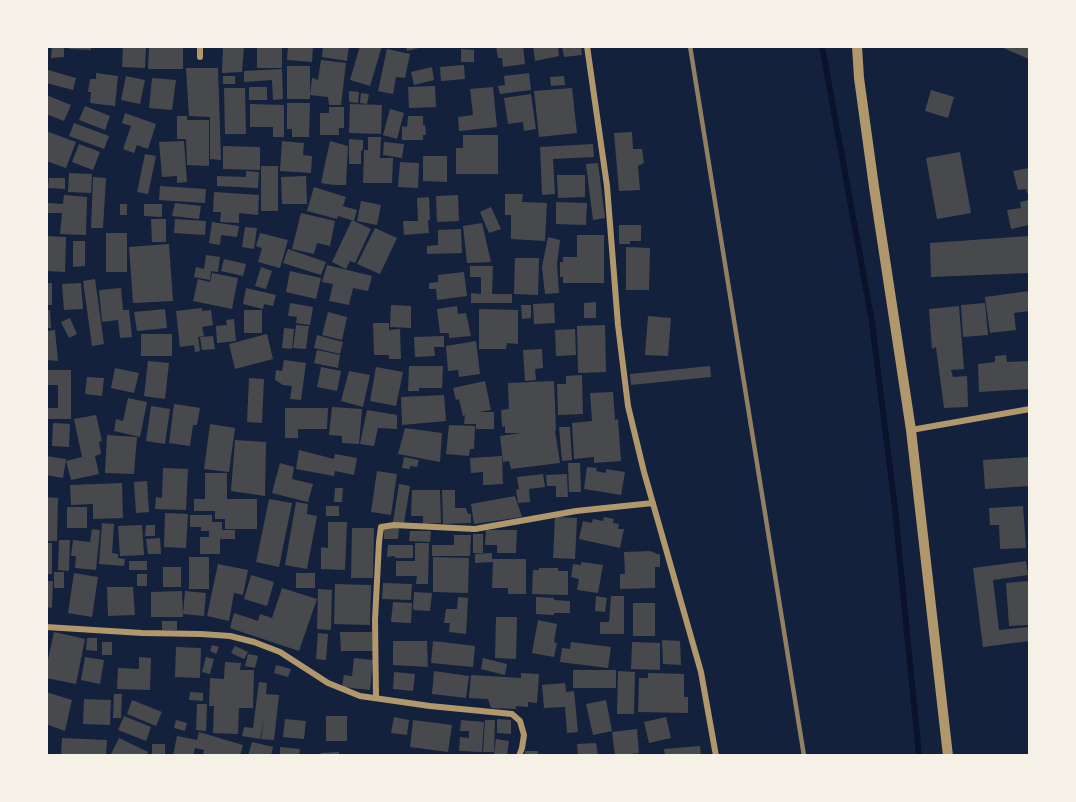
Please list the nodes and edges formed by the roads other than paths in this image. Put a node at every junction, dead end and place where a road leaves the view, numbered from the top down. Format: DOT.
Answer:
graph roads {
  1 [pos="200,46"];
  2 [pos="587,46"];
  3 [pos="857,46"];
  4 [pos="200,57"];
  5 [pos="1029,409"];
  6 [pos="911,430"];
  7 [pos="653,503"];
  8 [pos="46,627"];
  9 [pos="376,698"];
  10 [pos="519,756"];
  11 [pos="716,756"];
  12 [pos="948,756"];
  1 -- 4 [label="street"];
  2 -- 7 [label="street"];
  3 -- 6 [label="street"];
  5 -- 6 [label="street"];
  6 -- 12 [label="street"];
  7 -- 9 [label="street"];
  7 -- 11 [label="street"];
  8 -- 9 [label="street"];
  9 -- 10 [label="street"];
}
